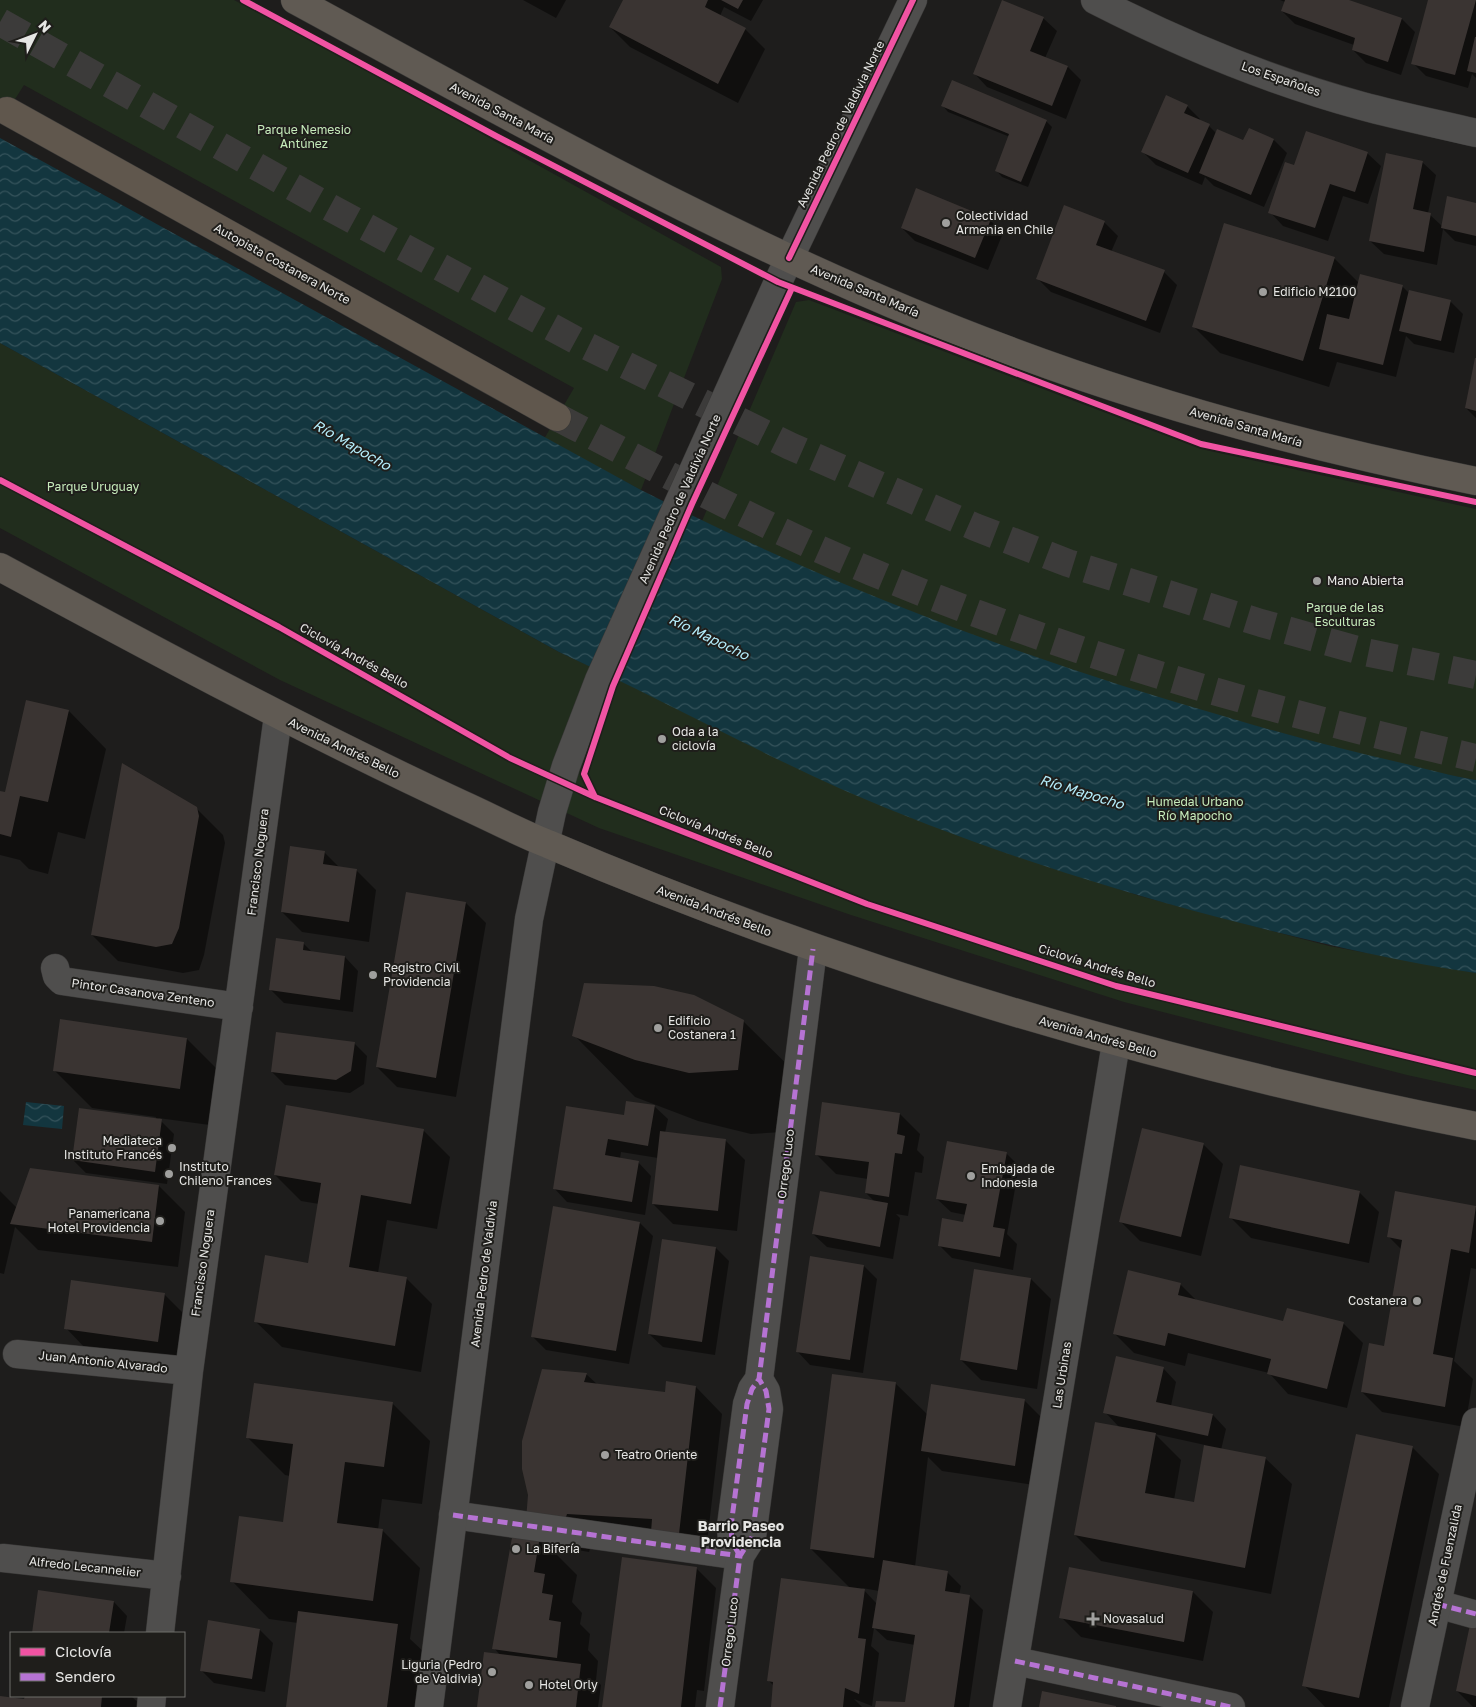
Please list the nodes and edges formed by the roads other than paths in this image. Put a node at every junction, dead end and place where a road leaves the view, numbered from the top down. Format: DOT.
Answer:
graph roads {
  1 [pos="295,0"];
  2 [pos="913,0"];
  3 [pos="1095,0"];
  4 [pos="7,111"];
  5 [pos="1476,133"];
  6 [pos="789,258"];
  7 [pos="557,417"];
  8 [pos="1476,481"];
  9 [pos="0,568"];
  10 [pos="278,716"];
  11 [pos="544,842"];
  12 [pos="813,949"];
  13 [pos="55,968"];
  14 [pos="238,1007"];
  15 [pos="1116,1043"];
  16 [pos="1476,1126"];
  17 [pos="17,1354"];
  18 [pos="188,1371"];
  19 [pos="1476,1422"];
  20 [pos="453,1515"];
  21 [pos="740,1556"];
  22 [pos="3,1558"];
  23 [pos="167,1576"];
  24 [pos="1437,1604"];
  25 [pos="1473,1614"];
  26 [pos="160,1632"];
  27 [pos="1015,1661"];
  28 [pos="429,1707"];
  29 [pos="720,1707"];
  30 [pos="1007,1707"];
  31 [pos="1231,1707"];
  32 [pos="1415,1707"];
  1 -- 6 [label="main road, Avenida Santa María"];
  2 -- 6 [label="street, Avenida Pedro de Valdivia Norte"];
  3 -- 5 [label="street, Los Españoles"];
  4 -- 7 [label="highway, Autopista Costanera Norte"];
  6 -- 8 [label="main road, Avenida Santa María"];
  6 -- 11 [label="street, Avenida Pedro de Valdivia Norte"];
  9 -- 10 [label="main road, Avenida Andrés Bello"];
  10 -- 11 [label="main road, Avenida Andrés Bello"];
  10 -- 14 [label="street, Francisco Noguera"];
  11 -- 12 [label="main road, Avenida Andrés Bello"];
  11 -- 20 [label="street, Avenida Pedro de Valdivia"];
  12 -- 15 [label="main road, Avenida Andrés Bello"];
  12 -- 21 [label="street, Orrego Luco"];
  13 -- 14 [label="street, Pintor Casanova Zenteno"];
  14 -- 18 [label="street, Francisco Noguera"];
  15 -- 16 [label="main road, Avenida Andrés Bello"];
  15 -- 27 [label="street, Las Urbinas"];
  17 -- 18 [label="street, Juan Antonio Alvarado"];
  18 -- 23 [label="street, Francisco Noguera"];
  19 -- 24 [label="street, Andrés de Fuenzalida"];
  20 -- 21 [label="street"];
  20 -- 28 [label="street, Avenida Pedro de Valdivia"];
  21 -- 29 [label="street, Orrego Luco"];
  22 -- 23 [label="street, Alfredo Lecannelier"];
  23 -- 26 [label="street, Francisco Noguera"];
  24 -- 25 [label="street"];
  24 -- 32 [label="street, Andrés de Fuenzalida"];
  27 -- 30 [label="street, Las Urbinas"];
  27 -- 31 [label="street"];
}
